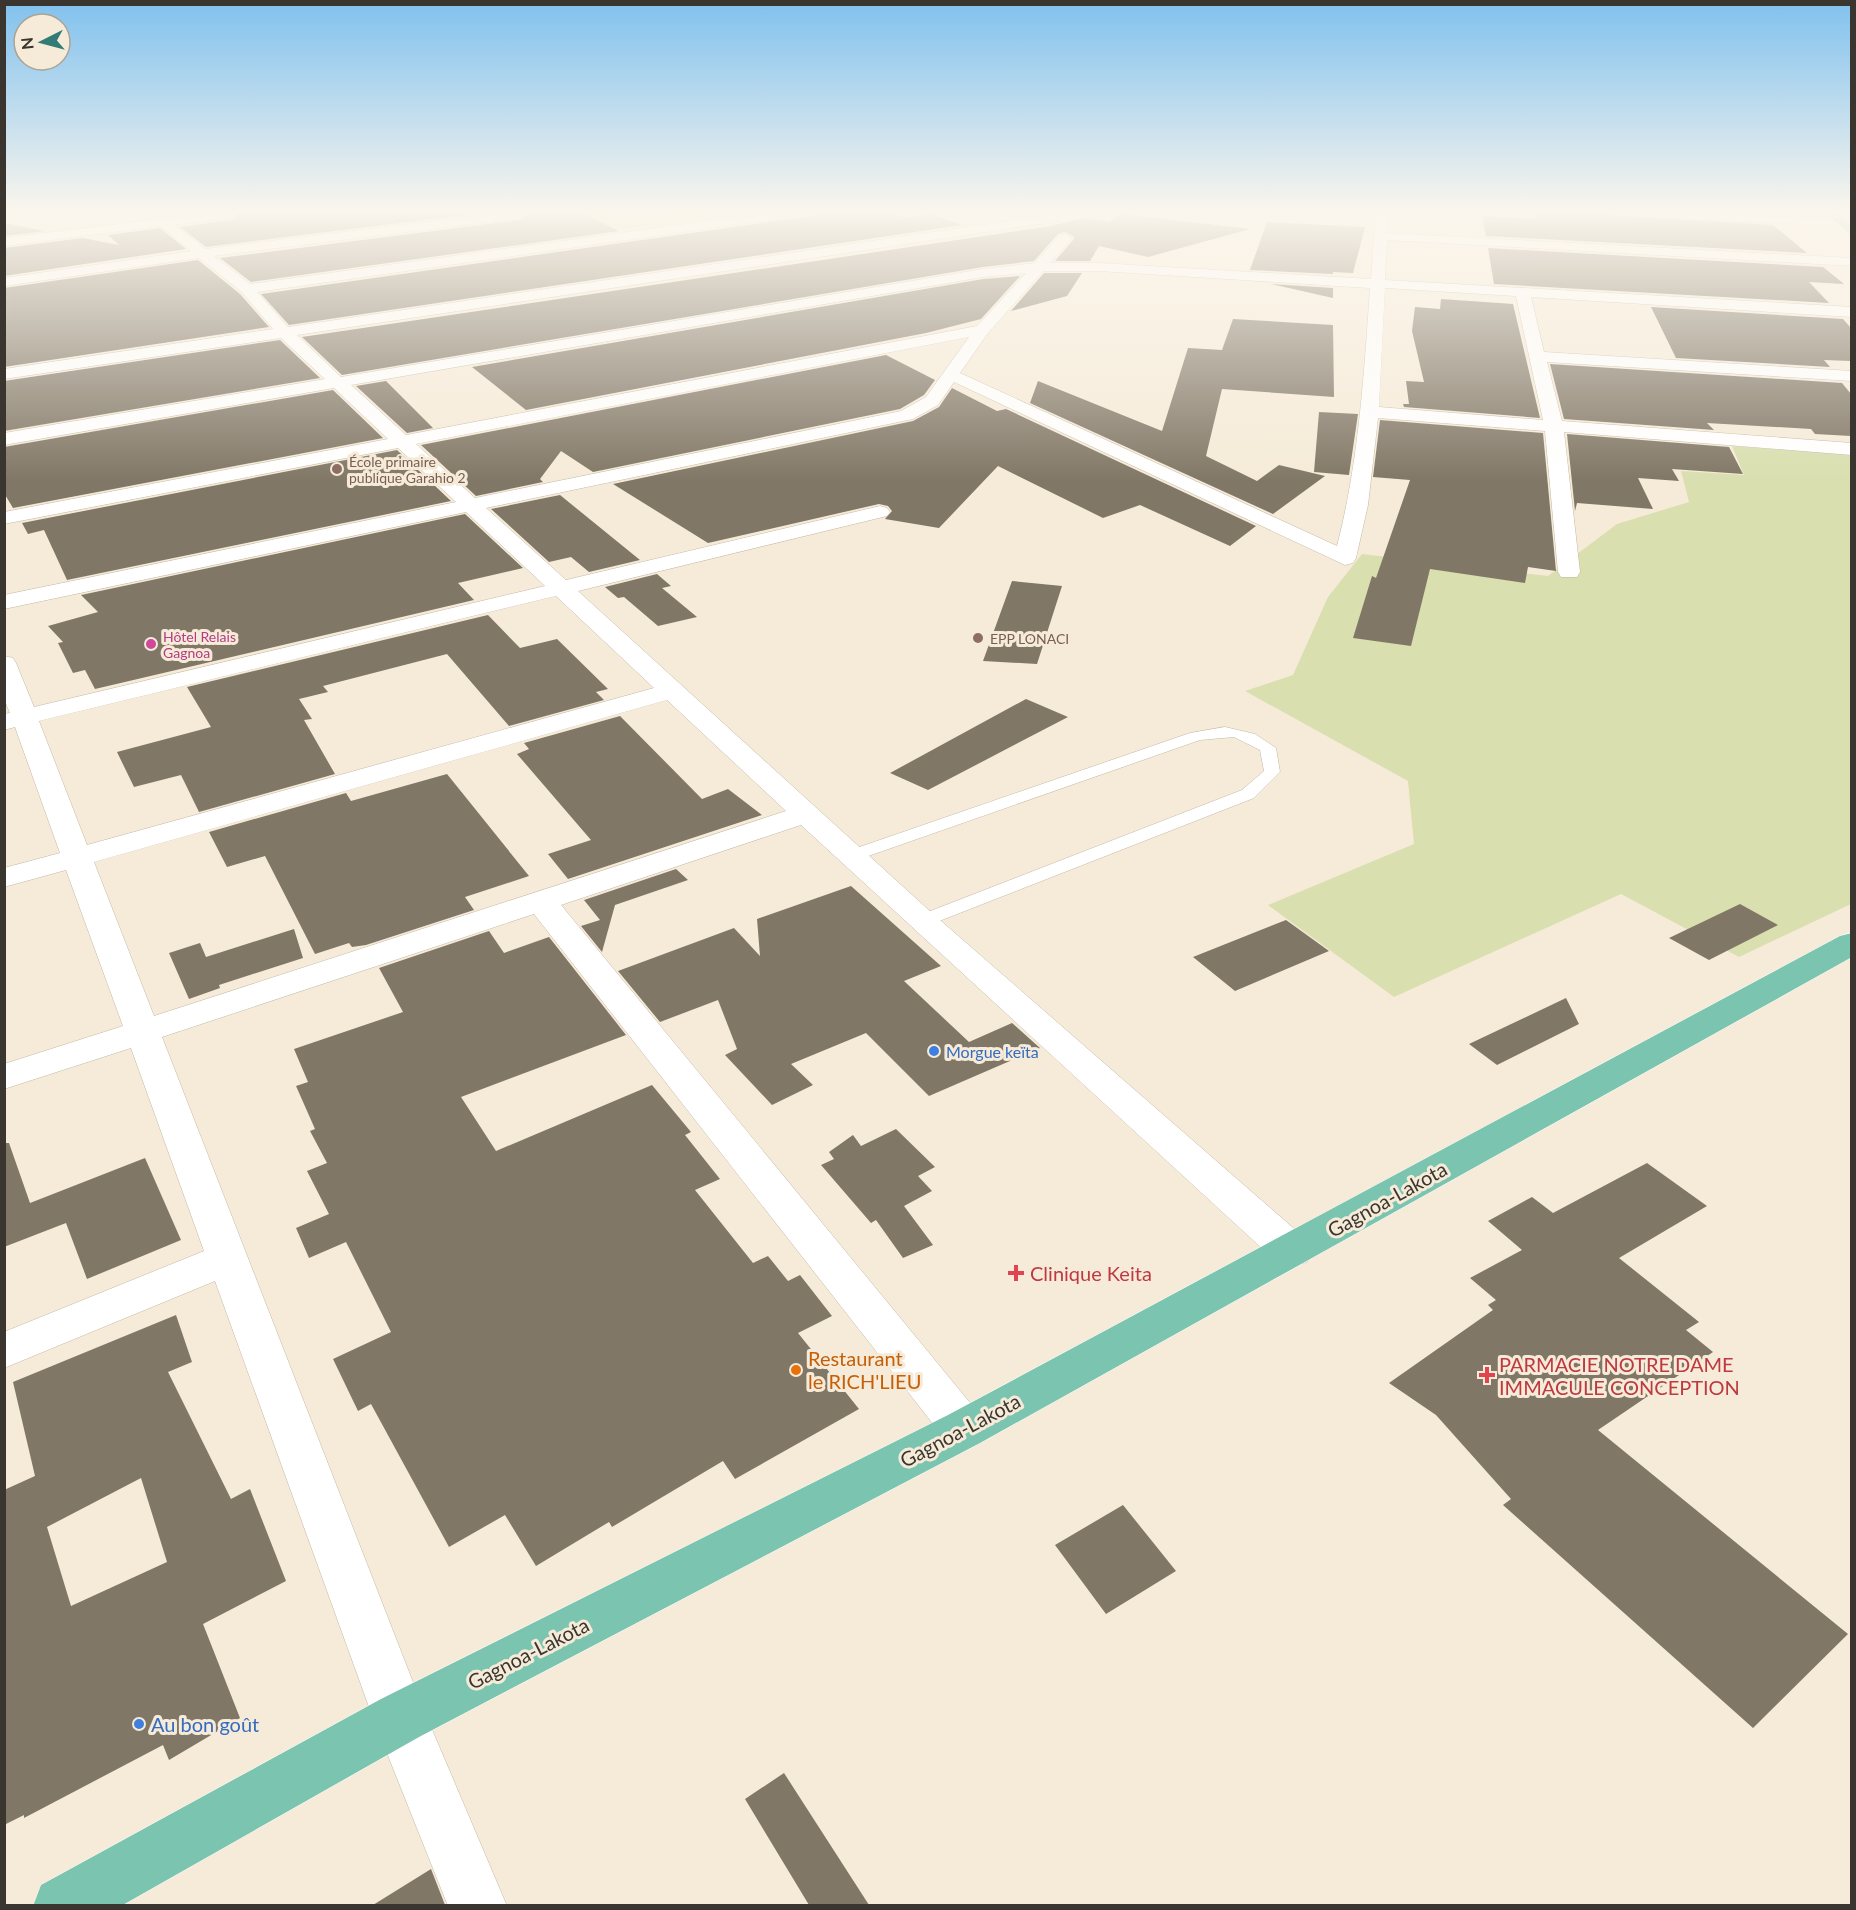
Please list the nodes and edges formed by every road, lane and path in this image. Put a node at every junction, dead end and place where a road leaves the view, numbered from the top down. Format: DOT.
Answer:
graph roads {
  1 [pos="259,303"];
  2 [pos="480,303"];
  3 [pos="804,303"];
  4 [pos="1007,303"];
  5 [pos="1375,303"];
  6 [pos="1525,303"];
  7 [pos="1705,303"];
  8 [pos="1851,312"];
  9 [pos="982,330"];
  10 [pos="284,332"];
  11 [pos="1537,356"];
  12 [pos="4,374"];
  13 [pos="952,375"];
  14 [pos="1851,376"];
  15 [pos="337,382"];
  16 [pos="1370,412"];
  17 [pos="1554,426"];
  18 [pos="4,439"];
  19 [pos="401,442"];
  20 [pos="1851,449"];
  21 [pos="470,504"];
  22 [pos="880,512"];
  23 [pos="4,518"];
  24 [pos="1569,572"];
  25 [pos="561,589"];
  26 [pos="4,602"];
  27 [pos="4,663"];
  28 [pos="672,691"];
  29 [pos="15,720"];
  30 [pos="805,814"];
  31 [pos="851,856"];
  32 [pos="77,857"];
  33 [pos="4,878"];
  34 [pos="541,901"];
  35 [pos="921,921"];
  36 [pos="1851,943"];
  37 [pos="143,1032"];
  38 [pos="4,1077"];
  39 [pos="1292,1251"];
  40 [pos="228,1258"];
  41 [pos="4,1351"];
  42 [pos="964,1429"];
  43 [pos="400,1718"];
  44 [pos="62,1905"];
  45 [pos="478,1905"];
  1 -- 10 [label="street"];
  2 -- 10 [label="street"];
  3 -- 15 [label="street"];
  4 -- 9 [label="street"];
  5 -- 16 [label="street"];
  6 -- 11 [label="street"];
  7 -- 8 [label="street"];
  9 -- 13 [label="street"];
  9 -- 19 [label="street"];
  10 -- 12 [label="street"];
  10 -- 15 [label="street"];
  11 -- 14 [label="street"];
  11 -- 17 [label="street"];
  13 -- 16 [label="street"];
  13 -- 21 [label="street"];
  15 -- 18 [label="street"];
  15 -- 19 [label="street"];
  16 -- 17 [label="street"];
  17 -- 20 [label="street"];
  17 -- 24 [label="street"];
  19 -- 21 [label="street"];
  19 -- 23 [label="street"];
  21 -- 25 [label="street"];
  21 -- 26 [label="street"];
  22 -- 25 [label="street"];
  25 -- 28 [label="street"];
  25 -- 29 [label="street"];
  27 -- 29 [label="street"];
  28 -- 30 [label="street"];
  28 -- 32 [label="street"];
  29 -- 32 [label="street"];
  30 -- 31 [label="street"];
  30 -- 34 [label="street"];
  31 -- 35 [label="street"];
  31 -- 35 [label="lane"];
  32 -- 33 [label="street"];
  32 -- 37 [label="street"];
  34 -- 37 [label="street"];
  34 -- 42 [label="street"];
  35 -- 39 [label="street"];
  36 -- 39 [label="main road, Gagnoa-Lakota"];
  37 -- 38 [label="street"];
  37 -- 40 [label="street"];
  39 -- 42 [label="main road, Gagnoa-Lakota"];
  40 -- 41 [label="street"];
  40 -- 43 [label="street"];
  42 -- 43 [label="main road, Gagnoa-Lakota"];
  43 -- 44 [label="main road, Gagnoa-Lakota"];
  43 -- 45 [label="street"];
}
